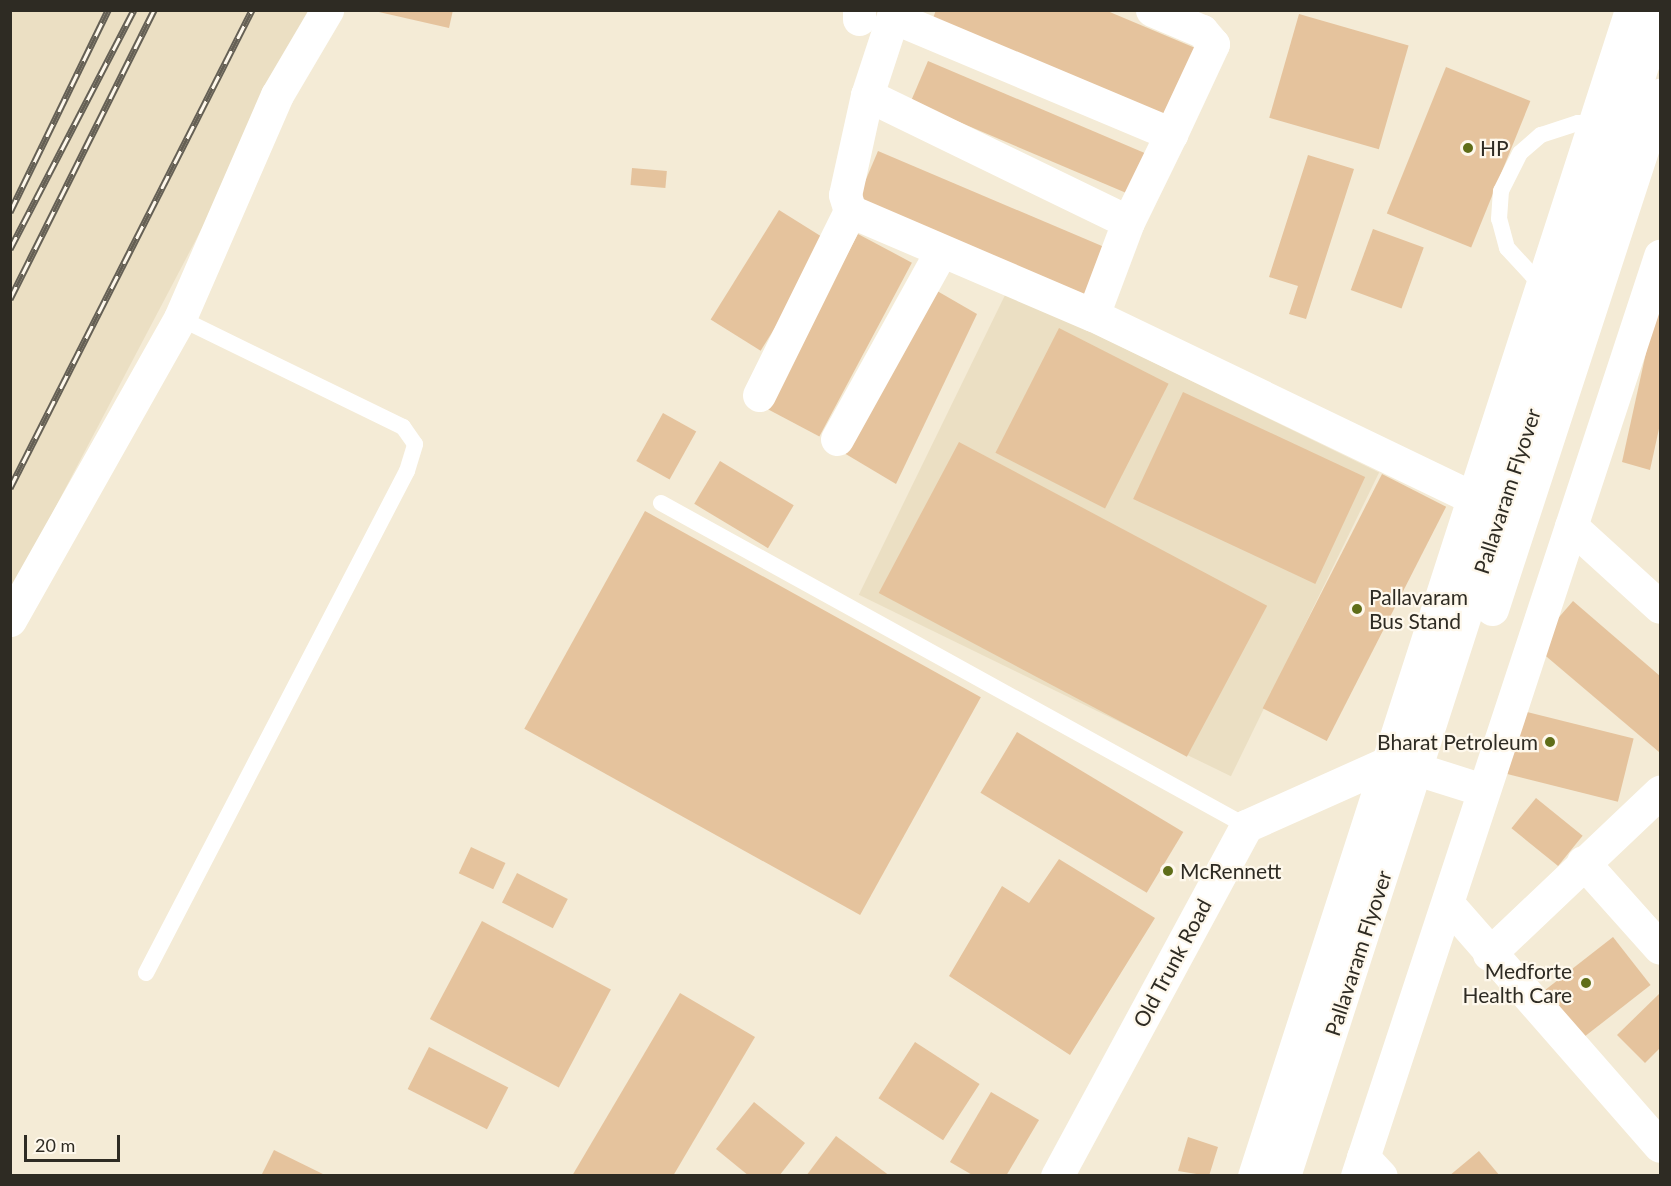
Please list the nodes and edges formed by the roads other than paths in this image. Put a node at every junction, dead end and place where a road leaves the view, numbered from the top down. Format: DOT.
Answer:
graph roads {
  1 [pos="327,10"];
  2 [pos="1152,10"];
  3 [pos="1631,10"];
  4 [pos="1660,10"];
  5 [pos="894,14"];
  6 [pos="867,95"];
  7 [pos="1660,95"];
  8 [pos="1595,124"];
  9 [pos="1171,134"];
  10 [pos="850,211"];
  11 [pos="1128,222"];
  12 [pos="941,251"];
  13 [pos="1660,256"];
  14 [pos="1543,287"];
  15 [pos="1093,315"];
  16 [pos="180,318"];
  17 [pos="759,395"];
  18 [pos="837,438"];
  19 [pos="1476,499"];
  20 [pos="662,503"];
  21 [pos="1571,526"];
  22 [pos="1660,607"];
  23 [pos="10,620"];
  24 [pos="1390,761"];
  25 [pos="1484,790"];
  26 [pos="1660,792"];
  27 [pos="1246,826"];
  28 [pos="1583,862"];
  29 [pos="1449,905"];
  30 [pos="1660,948"];
  31 [pos="1489,954"];
  32 [pos="146,973"];
  33 [pos="1660,1146"];
  34 [pos="1367,1169"];
  35 [pos="1057,1176"];
  36 [pos="1254,1176"];
  37 [pos="1284,1176"];
  38 [pos="1304,1176"];
  1 -- 16 [label="street"];
  2 -- 9 [label="street"];
  3 -- 8 [label="street"];
  4 -- 37 [label="street, Pallavaram Flyover"];
  5 -- 6 [label="street"];
  5 -- 9 [label="street"];
  6 -- 10 [label="street"];
  6 -- 11 [label="street"];
  7 -- 38 [label="street, Pallavaram Flyover"];
  8 -- 14 [label="street"];
  8 -- 14 [label="lane"];
  9 -- 11 [label="street"];
  10 -- 12 [label="street"];
  10 -- 17 [label="street"];
  11 -- 15 [label="street"];
  12 -- 15 [label="street"];
  12 -- 18 [label="street"];
  13 -- 21 [label="street"];
  14 -- 19 [label="street"];
  15 -- 19 [label="street"];
  16 -- 23 [label="street"];
  16 -- 32 [label="lane"];
  19 -- 24 [label="street"];
  20 -- 27 [label="lane"];
  21 -- 22 [label="street"];
  21 -- 25 [label="street"];
  24 -- 25 [label="street"];
  24 -- 27 [label="street"];
  24 -- 36 [label="street"];
  25 -- 29 [label="street"];
  26 -- 28 [label="street"];
  27 -- 35 [label="street, Old Trunk Road"];
  28 -- 30 [label="street"];
  28 -- 31 [label="street"];
  29 -- 31 [label="street"];
  29 -- 34 [label="street"];
  31 -- 33 [label="street"];
}
